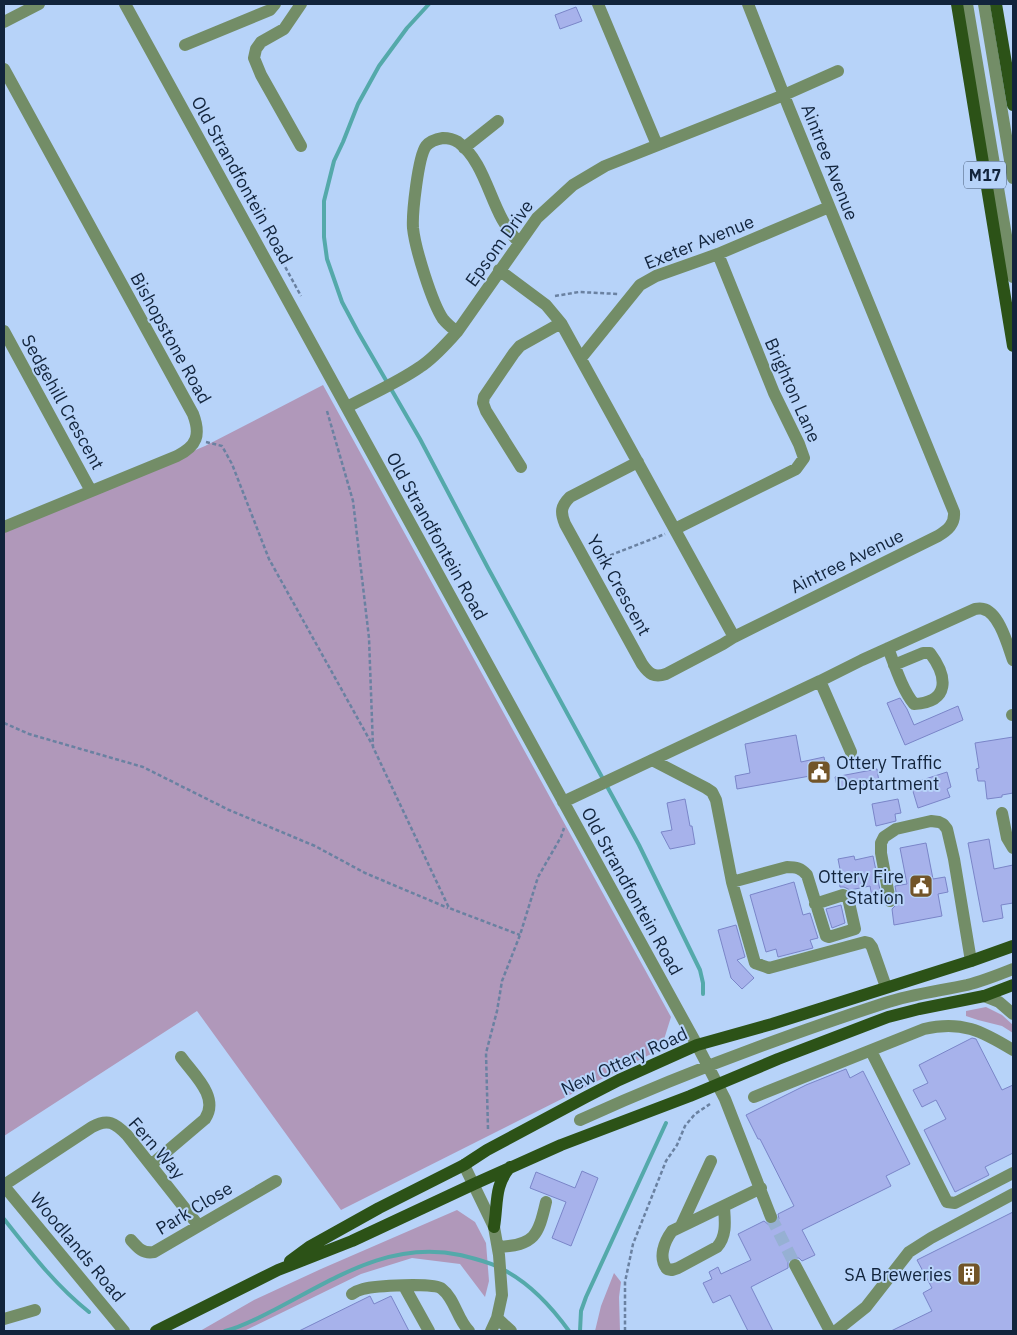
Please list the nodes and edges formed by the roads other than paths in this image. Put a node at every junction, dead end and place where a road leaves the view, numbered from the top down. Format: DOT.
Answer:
graph roads {
  1 [pos="38,4"];
  2 [pos="126,4"];
  3 [pos="275,4"];
  4 [pos="301,4"];
  5 [pos="598,4"];
  6 [pos="748,4"];
  7 [pos="957,4"];
  8 [pos="967,4"];
  9 [pos="984,4"];
  10 [pos="996,4"];
  11 [pos="4,22"];
  12 [pos="186,45"];
  13 [pos="4,69"];
  14 [pos="838,70"];
  15 [pos="784,94"];
  16 [pos="1013,105"];
  17 [pos="498,120"];
  18 [pos="657,145"];
  19 [pos="301,146"];
  20 [pos="464,148"];
  21 [pos="1013,178"];
  22 [pos="829,207"];
  23 [pos="518,242"];
  24 [pos="718,254"];
  25 [pos="499,270"];
  26 [pos="1013,277"];
  27 [pos="561,323"];
  28 [pos="4,331"];
  29 [pos="457,332"];
  30 [pos="1013,346"];
  31 [pos="581,358"];
  32 [pos="347,407"];
  33 [pos="638,462"];
  34 [pos="521,467"];
  35 [pos="92,491"];
  36 [pos="4,527"];
  37 [pos="675,529"];
  38 [pos="734,636"];
  39 [pos="888,648"];
  40 [pos="1013,660"];
  41 [pos="894,665"];
  42 [pos="820,681"];
  43 [pos="851,752"];
  44 [pos="652,760"];
  45 [pos="563,802"];
  46 [pos="1002,813"];
  47 [pos="1013,848"];
  48 [pos="732,882"];
  49 [pos="890,900"];
  50 [pos="815,904"];
  51 [pos="826,936"];
  52 [pos="1013,946"];
  53 [pos="824,953"];
  54 [pos="972,961"];
  55 [pos="1013,969"];
  56 [pos="1013,985"];
  57 [pos="886,987"];
  58 [pos="984,996"];
  59 [pos="1013,1014"];
  60 [pos="697,1045"];
  61 [pos="1013,1050"];
  62 [pos="871,1051"];
  63 [pos="181,1057"];
  64 [pos="708,1066"];
  65 [pos="717,1084"];
  66 [pos="754,1097"];
  67 [pos="580,1120"];
  68 [pos="711,1161"];
  69 [pos="152,1164"];
  70 [pos="464,1165"];
  71 [pos="510,1167"];
  72 [pos="1013,1173"];
  73 [pos="276,1181"];
  74 [pos="474,1184"];
  75 [pos="4,1185"];
  76 [pos="760,1188"];
  77 [pos="1013,1194"];
  78 [pos="546,1202"];
  79 [pos="724,1207"];
  80 [pos="771,1217"];
  81 [pos="198,1225"];
  82 [pos="681,1226"];
  83 [pos="494,1227"];
  84 [pos="131,1240"];
  85 [pos="499,1251"];
  86 [pos="795,1265"];
  87 [pos="278,1270"];
  88 [pos="404,1286"];
  89 [pos="352,1294"];
  90 [pos="200,1309"];
  91 [pos="35,1310"];
  92 [pos="497,1318"];
  93 [pos="4,1319"];
  94 [pos="124,1331"];
  95 [pos="156,1331"];
  96 [pos="177,1331"];
  97 [pos="429,1331"];
  98 [pos="469,1331"];
  99 [pos="490,1331"];
  100 [pos="511,1331"];
  101 [pos="830,1331"];
  102 [pos="836,1331"];
  1 -- 11 [label="street"];
  2 -- 32 [label="street, Old Strandfontein Road"];
  3 -- 12 [label="street"];
  4 -- 19 [label="street"];
  5 -- 18 [label="street"];
  6 -- 15 [label="street, Aintree Avenue"];
  7 -- 30 [label="main road, M17"];
  8 -- 26 [label="street"];
  9 -- 21 [label="street"];
  10 -- 16 [label="main road"];
  13 -- 35 [label="street, Bishopstone Road"];
  14 -- 15 [label="street, Epsom Drive"];
  15 -- 18 [label="street, Epsom Drive"];
  15 -- 22 [label="street, Aintree Avenue"];
  17 -- 20 [label="street"];
  18 -- 23 [label="street, Epsom Drive"];
  20 -- 23 [label="street"];
  20 -- 29 [label="street"];
  22 -- 24 [label="street, Exeter Avenue"];
  22 -- 38 [label="street, Aintree Avenue"];
  23 -- 25 [label="street, Epsom Drive"];
  24 -- 31 [label="street, Exeter Avenue"];
  24 -- 37 [label="street, Brighton Lane"];
  25 -- 27 [label="street"];
  25 -- 29 [label="street, Epsom Drive"];
  27 -- 31 [label="street"];
  27 -- 34 [label="street"];
  28 -- 35 [label="street, Sedgehill Crescent"];
  29 -- 32 [label="street, Epsom Drive"];
  31 -- 33 [label="street"];
  32 -- 45 [label="street, Old Strandfontein Road"];
  33 -- 37 [label="street"];
  33 -- 38 [label="street, York Crescent"];
  35 -- 36 [label="street"];
  37 -- 38 [label="street"];
  39 -- 40 [label="street"];
  39 -- 41 [label="street"];
  39 -- 42 [label="street"];
  42 -- 43 [label="street"];
  42 -- 44 [label="street"];
  44 -- 45 [label="street"];
  44 -- 48 [label="street"];
  45 -- 60 [label="street, Old Strandfontein Road"];
  46 -- 47 [label="street"];
  48 -- 50 [label="street"];
  48 -- 53 [label="street"];
  49 -- 54 [label="street"];
  50 -- 51 [label="street"];
  50 -- 51 [label="street"];
  51 -- 53 [label="street"];
  52 -- 54 [label="main road, New Ottery Road"];
  53 -- 57 [label="street"];
  54 -- 57 [label="main road, New Ottery Road"];
  55 -- 64 [label="street"];
  56 -- 58 [label="main road, New Ottery Road"];
  57 -- 60 [label="main road, New Ottery Road"];
  58 -- 59 [label="street"];
  58 -- 65 [label="main road, New Ottery Road"];
  60 -- 64 [label="street, Old Strandfontein Road"];
  60 -- 70 [label="main road, New Ottery Road"];
  61 -- 62 [label="street"];
  62 -- 66 [label="street"];
  62 -- 72 [label="street"];
  63 -- 69 [label="street"];
  64 -- 65 [label="street, Old Strandfontein Road"];
  64 -- 67 [label="street"];
  65 -- 71 [label="main road, New Ottery Road"];
  65 -- 76 [label="street, Old Strandfontein Road"];
  68 -- 82 [label="street"];
  69 -- 75 [label="street, Fern Way"];
  69 -- 81 [label="street, Fern Way"];
  70 -- 74 [label="street"];
  70 -- 87 [label="main road, New Ottery Road"];
  71 -- 74 [label="main road, New Ottery Road"];
  71 -- 83 [label="main road"];
  73 -- 81 [label="street, Park Close"];
  74 -- 83 [label="street"];
  74 -- 87 [label="main road, New Ottery Road"];
  75 -- 94 [label="street, Woodlands Road"];
  76 -- 79 [label="street"];
  76 -- 80 [label="street, Old Strandfontein Road"];
  77 -- 102 [label="street"];
  78 -- 85 [label="street"];
  79 -- 82 [label="street"];
  79 -- 82 [label="street"];
  81 -- 84 [label="street, Park Close"];
  83 -- 85 [label="street"];
  85 -- 92 [label="street"];
  86 -- 101 [label="street"];
  87 -- 90 [label="main road, New Ottery Road"];
  88 -- 89 [label="street"];
  88 -- 97 [label="street"];
  88 -- 98 [label="street"];
  90 -- 95 [label="main road, New Ottery Road"];
  90 -- 96 [label="main road"];
  91 -- 93 [label="street"];
  92 -- 99 [label="street"];
  92 -- 100 [label="street"];
}
